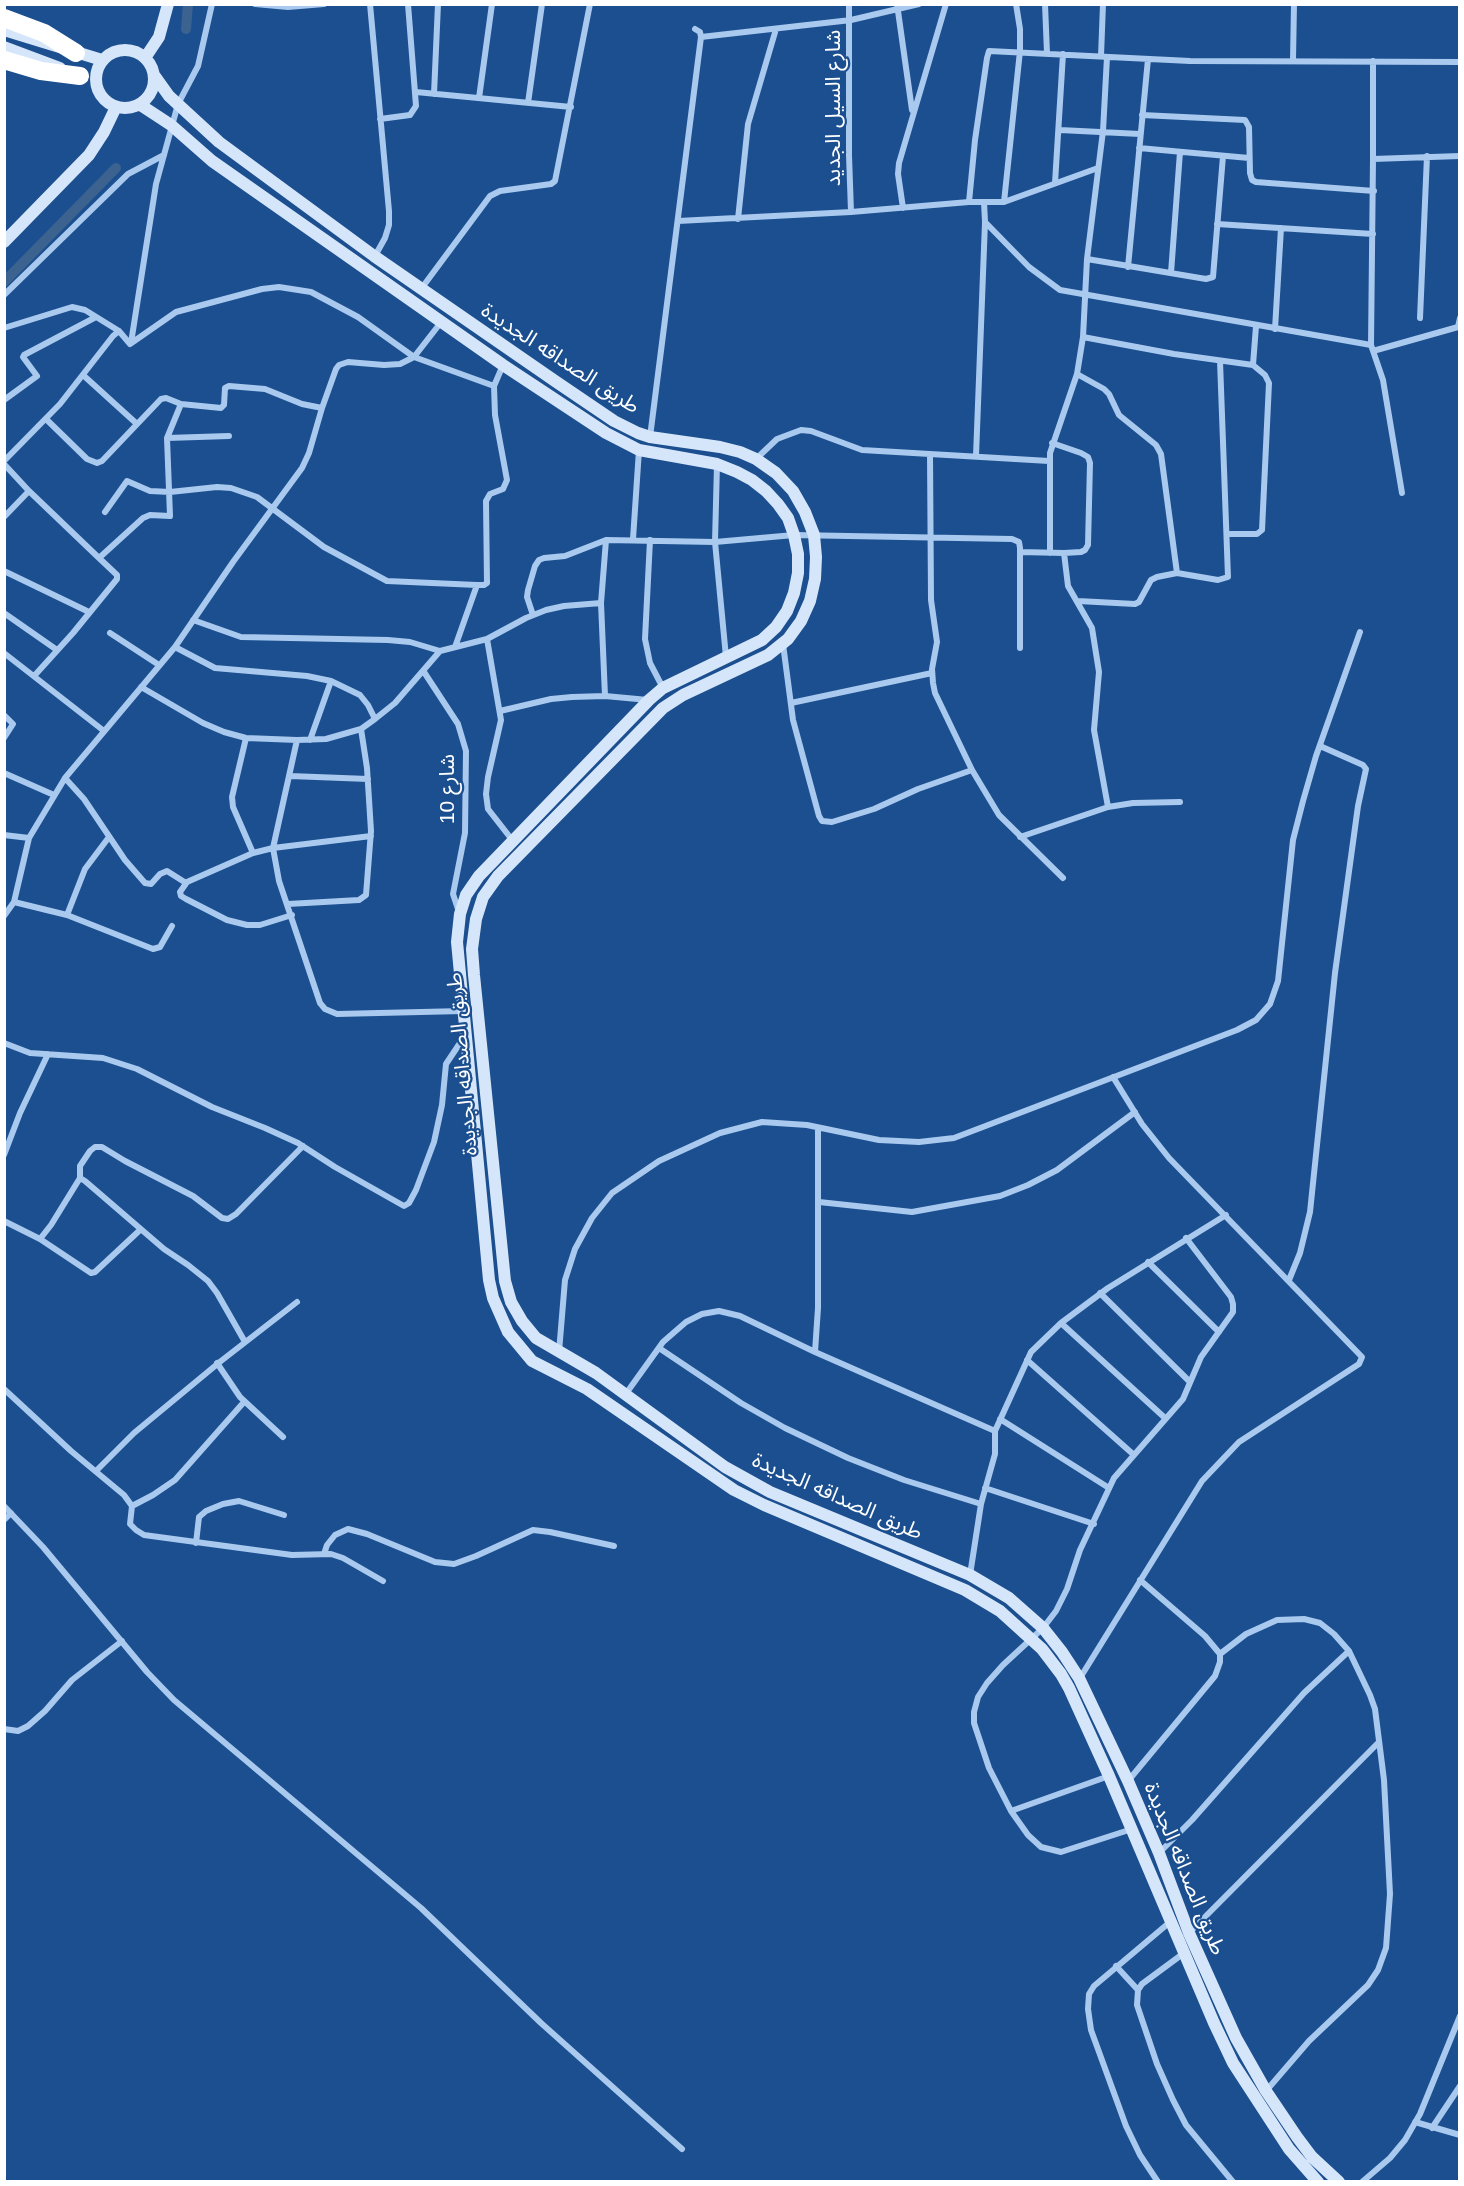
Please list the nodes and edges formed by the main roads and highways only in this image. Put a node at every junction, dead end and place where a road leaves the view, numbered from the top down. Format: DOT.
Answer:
graph roads {
  1 [pos="4,18"];
  2 [pos="76,54"];
  3 [pos="4,60"];
  4 [pos="88,80"];
  1 -- 2 [label="highway"];
  3 -- 4 [label="highway"];
}
